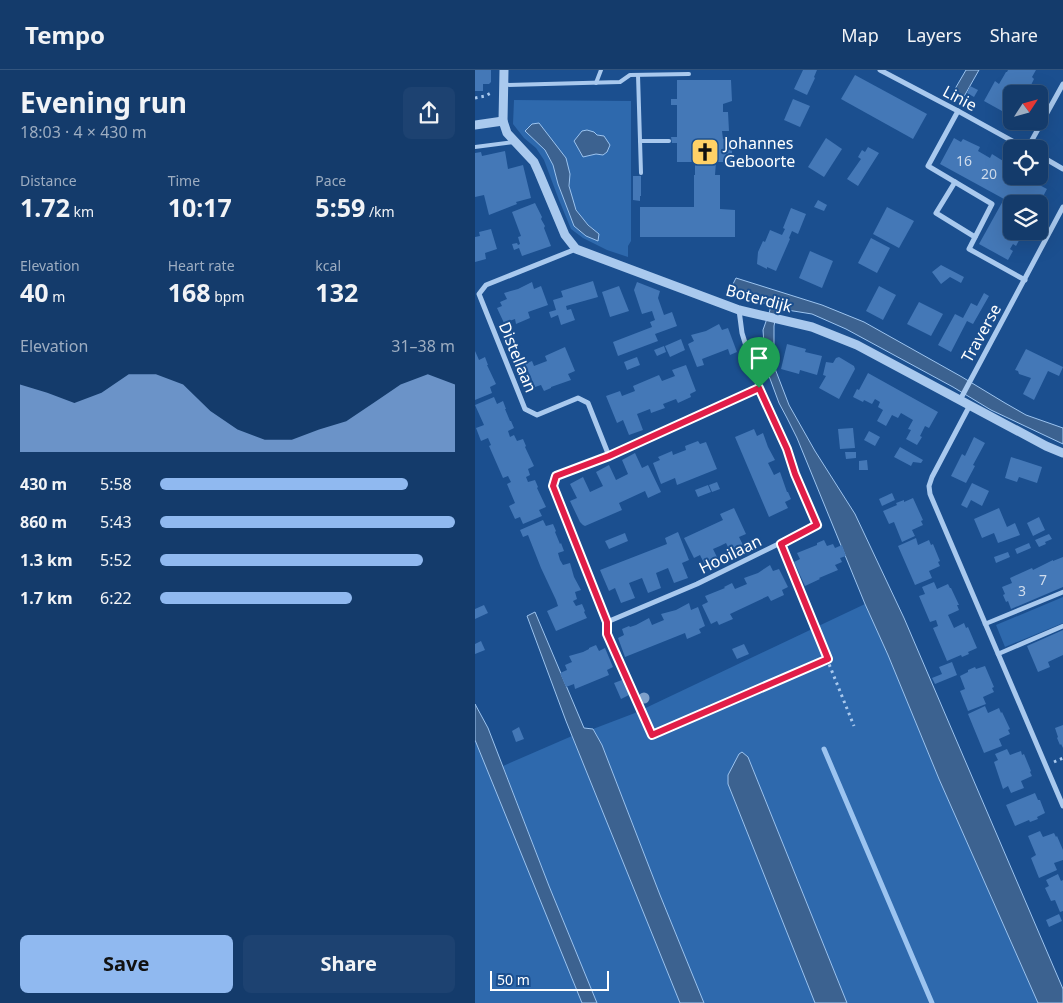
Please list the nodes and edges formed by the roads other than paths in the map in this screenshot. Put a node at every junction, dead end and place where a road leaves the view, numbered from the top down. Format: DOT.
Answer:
graph roads {
  1 [pos="504,70"];
  2 [pos="601,70"];
  3 [pos="881,70"];
  4 [pos="689,74"];
  5 [pos="637,75"];
  6 [pos="596,83"];
  7 [pos="1063,84"];
  8 [pos="504,85"];
  9 [pos="958,111"];
  10 [pos="503,121"];
  11 [pos="475,125"];
  12 [pos="1011,140"];
  13 [pos="1032,140"];
  14 [pos="640,141"];
  15 [pos="669,141"];
  16 [pos="514,142"];
  17 [pos="475,147"];
  18 [pos="1048,160"];
  19 [pos="1063,169"];
  20 [pos="641,173"];
  21 [pos="955,182"];
  22 [pos="1063,207"];
  23 [pos="975,237"];
  24 [pos="576,249"];
  25 [pos="1025,280"];
  26 [pos="739,310"];
  27 [pos="759,388"];
  28 [pos="961,397"];
  29 [pos="970,405"];
  30 [pos="1063,453"];
  31 [pos="609,456"];
  32 [pos="1063,592"];
  33 [pos="985,624"];
  34 [pos="1063,626"];
  35 [pos="998,654"];
  36 [pos="1063,806"];
  1 -- 8 [label="street"];
  2 -- 6 [label="lane"];
  3 -- 9 [label="street, Linie"];
  4 -- 5 [label="lane"];
  5 -- 6 [label="lane"];
  5 -- 14 [label="lane"];
  6 -- 8 [label="lane"];
  7 -- 13 [label="street"];
  8 -- 10 [label="street"];
  9 -- 12 [label="street, Linie"];
  9 -- 21 [label="street"];
  10 -- 11 [label="street"];
  10 -- 16 [label="street"];
  14 -- 15 [label="lane"];
  14 -- 20 [label="lane"];
  16 -- 17 [label="lane"];
  16 -- 24 [label="street"];
  18 -- 19 [label="street"];
  21 -- 23 [label="street"];
  21 -- 23 [label="street"];
  22 -- 25 [label="street, Traverse"];
  23 -- 25 [label="street"];
  24 -- 26 [label="street, Boterdijk"];
  24 -- 31 [label="street, Distellaan"];
  25 -- 28 [label="street, Traverse"];
  26 -- 27 [label="street, Hooilaan"];
  26 -- 28 [label="street, Boterdijk"];
  27 -- 31 [label="street"];
  27 -- 31 [label="street, Hooilaan"];
  28 -- 29 [label="street, Boterdijk"];
  29 -- 30 [label="street, Boterdijk"];
  29 -- 33 [label="street"];
  32 -- 33 [label="street"];
  33 -- 35 [label="street"];
  34 -- 35 [label="street"];
  35 -- 36 [label="street"];
}
